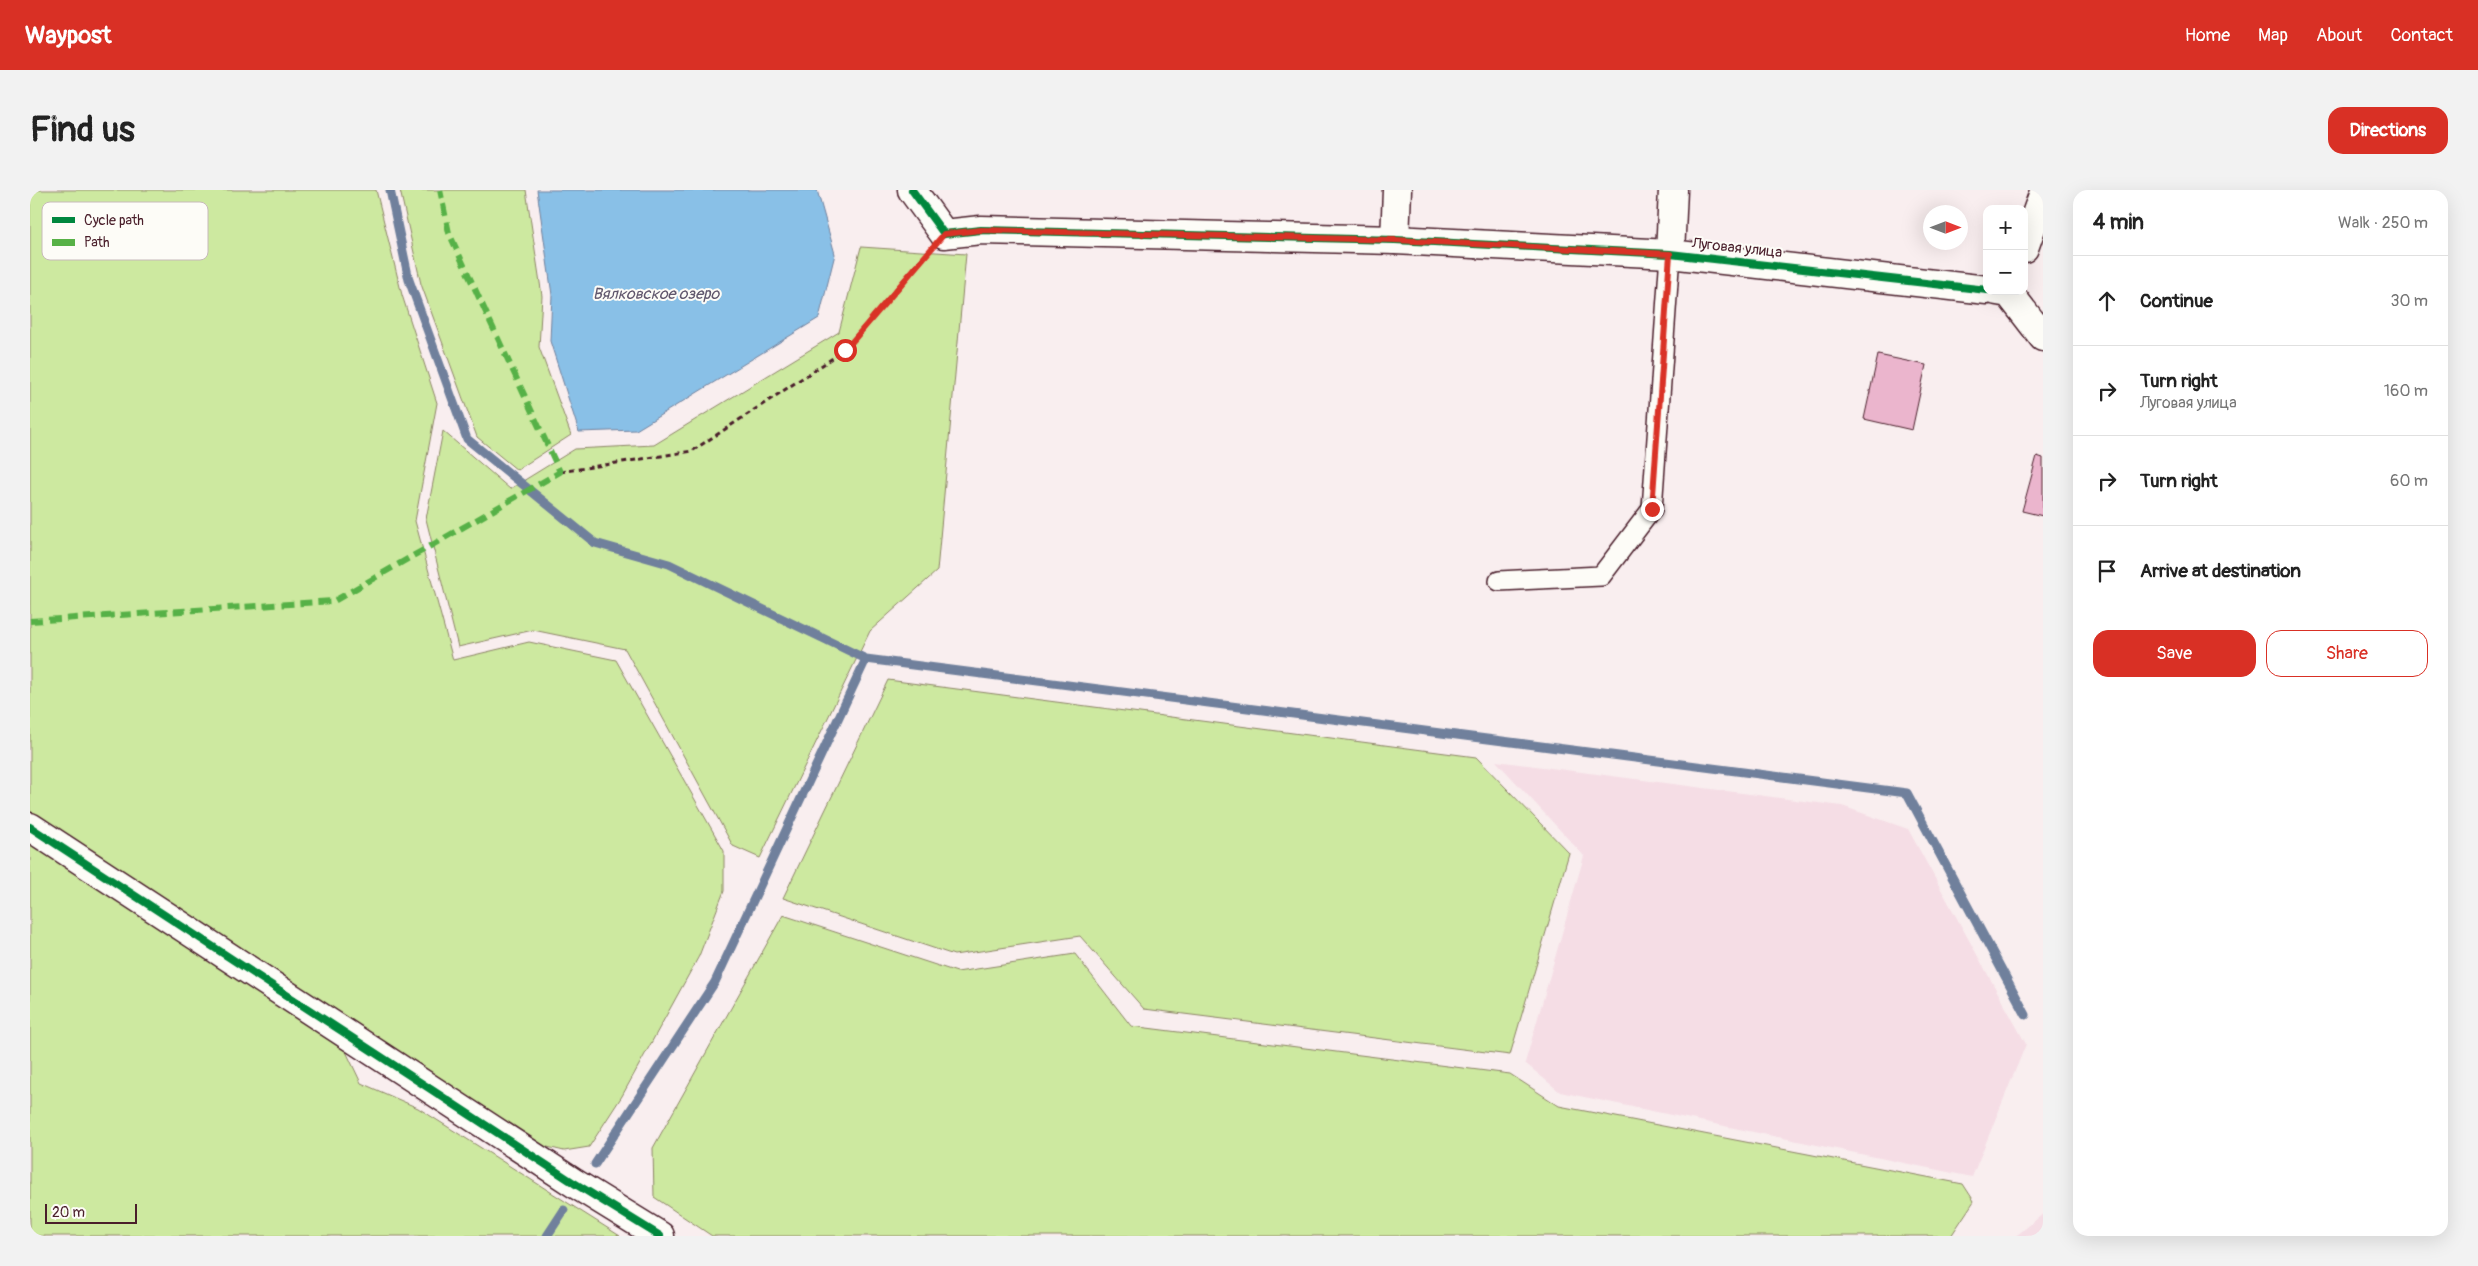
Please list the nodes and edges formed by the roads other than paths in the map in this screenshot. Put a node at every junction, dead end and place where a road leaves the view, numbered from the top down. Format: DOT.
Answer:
graph roads {
  1 [pos="912,190"];
  2 [pos="1397,190"];
  3 [pos="1673,190"];
  4 [pos="2043,195"];
  5 [pos="2028,237"];
  6 [pos="1395,240"];
  7 [pos="1670,254"];
  8 [pos="1983,289"];
  9 [pos="2004,295"];
  10 [pos="2043,337"];
  11 [pos="1499,580"];
  12 [pos="30,828"];
  13 [pos="660,1236"];
  1 -- 6 [label="street, Луговая улица"];
  2 -- 6 [label="street"];
  3 -- 7 [label="street"];
  4 -- 5 [label="street"];
  6 -- 7 [label="street, Луговая улица"];
  7 -- 8 [label="street, Луговая улица"];
  7 -- 11 [label="lane"];
  9 -- 10 [label="street, Луговая улица"];
  12 -- 13 [label="street"];
}
